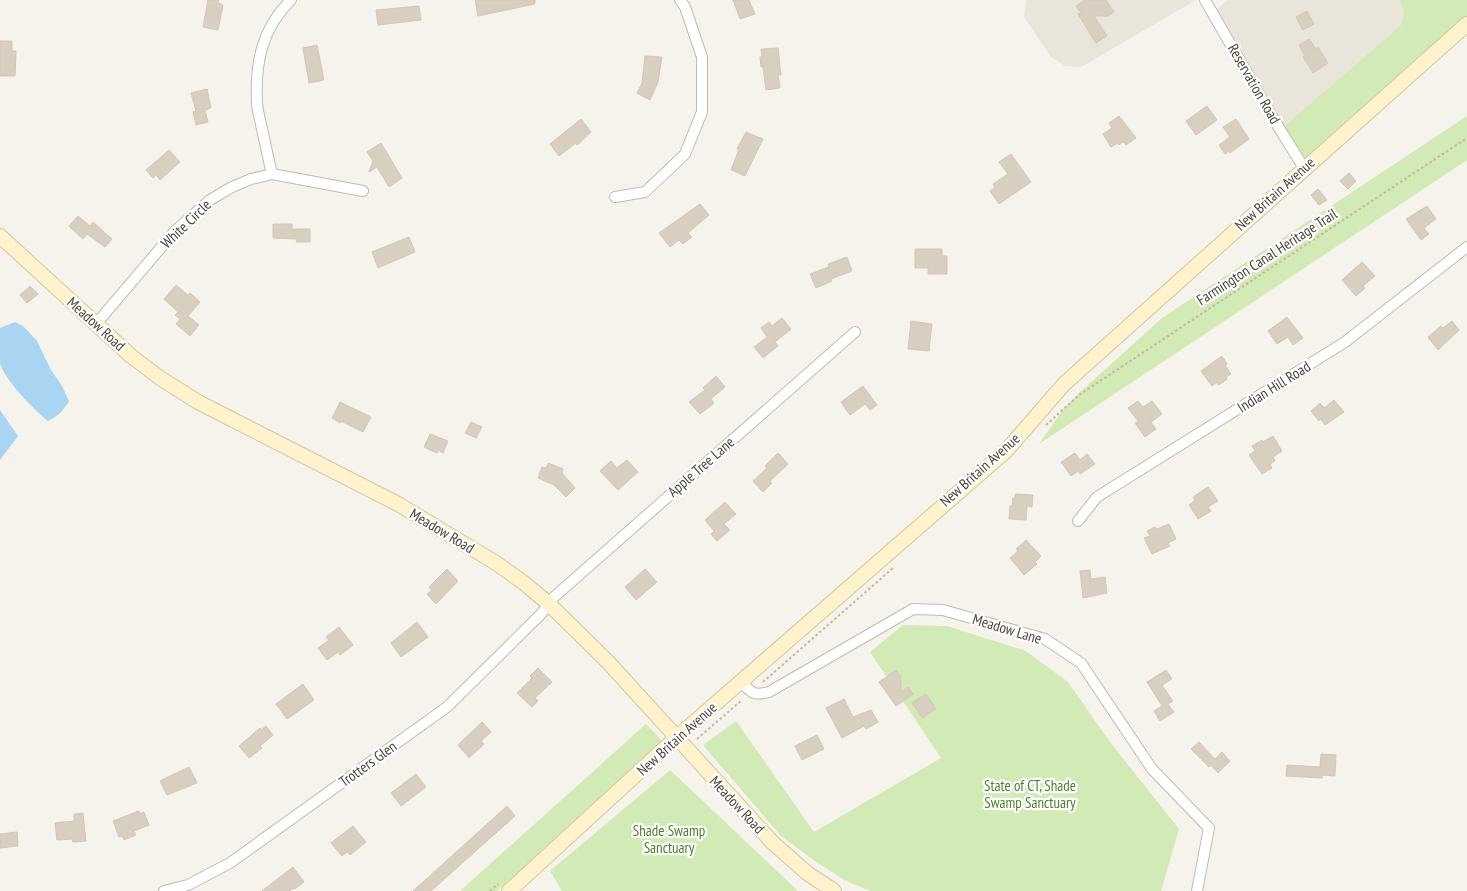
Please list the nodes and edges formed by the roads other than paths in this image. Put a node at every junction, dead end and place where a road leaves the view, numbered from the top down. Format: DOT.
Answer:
graph roads {
  1 [pos="291,0"];
  2 [pos="680,0"];
  3 [pos="1204,0"];
  4 [pos="1467,24"];
  5 [pos="1304,168"];
  6 [pos="272,174"];
  7 [pos="363,191"];
  8 [pos="615,197"];
  9 [pos="0,236"];
  10 [pos="1467,247"];
  11 [pos="96,324"];
  12 [pos="855,332"];
  13 [pos="1078,521"];
  14 [pos="548,604"];
  15 [pos="741,682"];
  16 [pos="676,738"];
  17 [pos="164,891"];
  18 [pos="509,891"];
  19 [pos="834,891"];
  20 [pos="1197,891"];
  1 -- 6 [label="street"];
  2 -- 8 [label="street"];
  3 -- 5 [label="street, Reservation Road"];
  4 -- 5 [label="street, New Britain Avenue"];
  5 -- 15 [label="street, New Britain Avenue"];
  6 -- 7 [label="street, White Circle"];
  6 -- 11 [label="street, White Circle"];
  9 -- 11 [label="street, Meadow Road"];
  10 -- 13 [label="street, Indian Hill Road"];
  11 -- 14 [label="street, Meadow Road"];
  12 -- 14 [label="street, Apple Tree Lane"];
  14 -- 16 [label="street, Meadow Road"];
  14 -- 17 [label="street, Trotters Glen"];
  15 -- 16 [label="street, New Britain Avenue"];
  15 -- 20 [label="street, Meadow Lane"];
  16 -- 18 [label="street, New Britain Avenue"];
  16 -- 19 [label="street, Meadow Road"];
}
